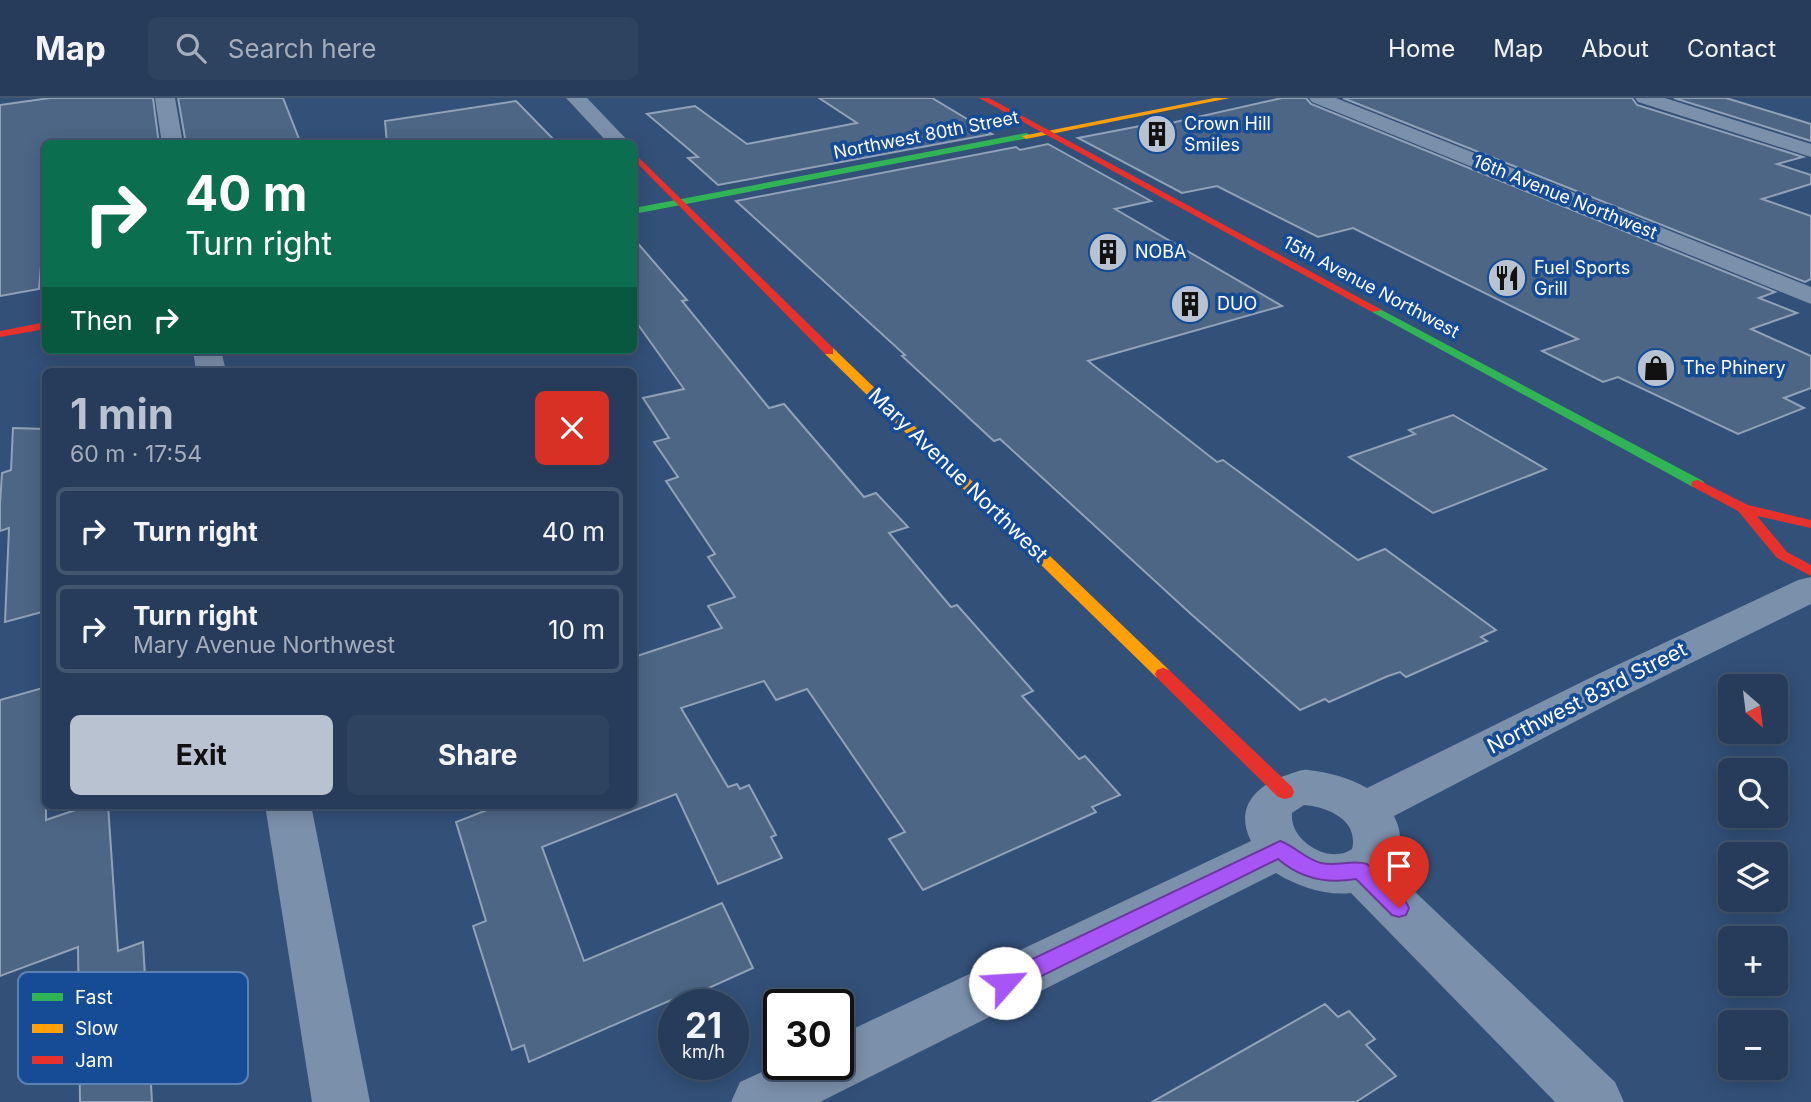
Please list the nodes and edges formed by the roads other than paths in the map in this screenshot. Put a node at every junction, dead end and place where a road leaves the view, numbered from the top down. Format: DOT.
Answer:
graph roads {
  1 [pos="165,98"];
  2 [pos="576,98"];
  3 [pos="983,98"];
  4 [pos="1226,98"];
  5 [pos="1320,98"];
  6 [pos="1645,98"];
  7 [pos="1046,132"];
  8 [pos="172,140"];
  9 [pos="617,140"];
  10 [pos="1811,150"];
  11 [pos="637,159"];
  12 [pos="680,202"];
  13 [pos="637,210"];
  14 [pos="1811,296"];
  15 [pos="42,326"];
  16 [pos="0,334"];
  17 [pos="1743,508"];
  18 [pos="1811,524"];
  19 [pos="1811,571"];
  20 [pos="1811,589"];
  21 [pos="1285,792"];
  22 [pos="289,809"];
  23 [pos="1365,810"];
  24 [pos="1280,849"];
  25 [pos="1360,870"];
  26 [pos="341,1102"];
  27 [pos="760,1102"];
  28 [pos="1595,1102"];
  1 -- 8 [label="street"];
  2 -- 9 [label="street"];
  3 -- 7 [label="street, 15th Avenue Northwest"];
  4 -- 7 [label="street, Northwest 80th Street"];
  5 -- 14 [label="street, 16th Avenue Northwest"];
  6 -- 10 [label="street"];
  7 -- 12 [label="street, Northwest 80th Street"];
  7 -- 17 [label="street, 15th Avenue Northwest"];
  11 -- 12 [label="street, Mary Avenue Northwest"];
  12 -- 13 [label="street, Northwest 80th Street"];
  12 -- 21 [label="street, Mary Avenue Northwest"];
  15 -- 16 [label="street"];
  17 -- 18 [label="street, 15th Avenue Northwest"];
  17 -- 19 [label="street, 15th Avenue Northwest"];
  20 -- 23 [label="street, Northwest 83rd Street"];
  21 -- 23 [label="street"];
  21 -- 24 [label="street"];
  22 -- 26 [label="street"];
  23 -- 25 [label="street"];
  24 -- 25 [label="street"];
  24 -- 27 [label="street"];
  25 -- 28 [label="street"];
}
